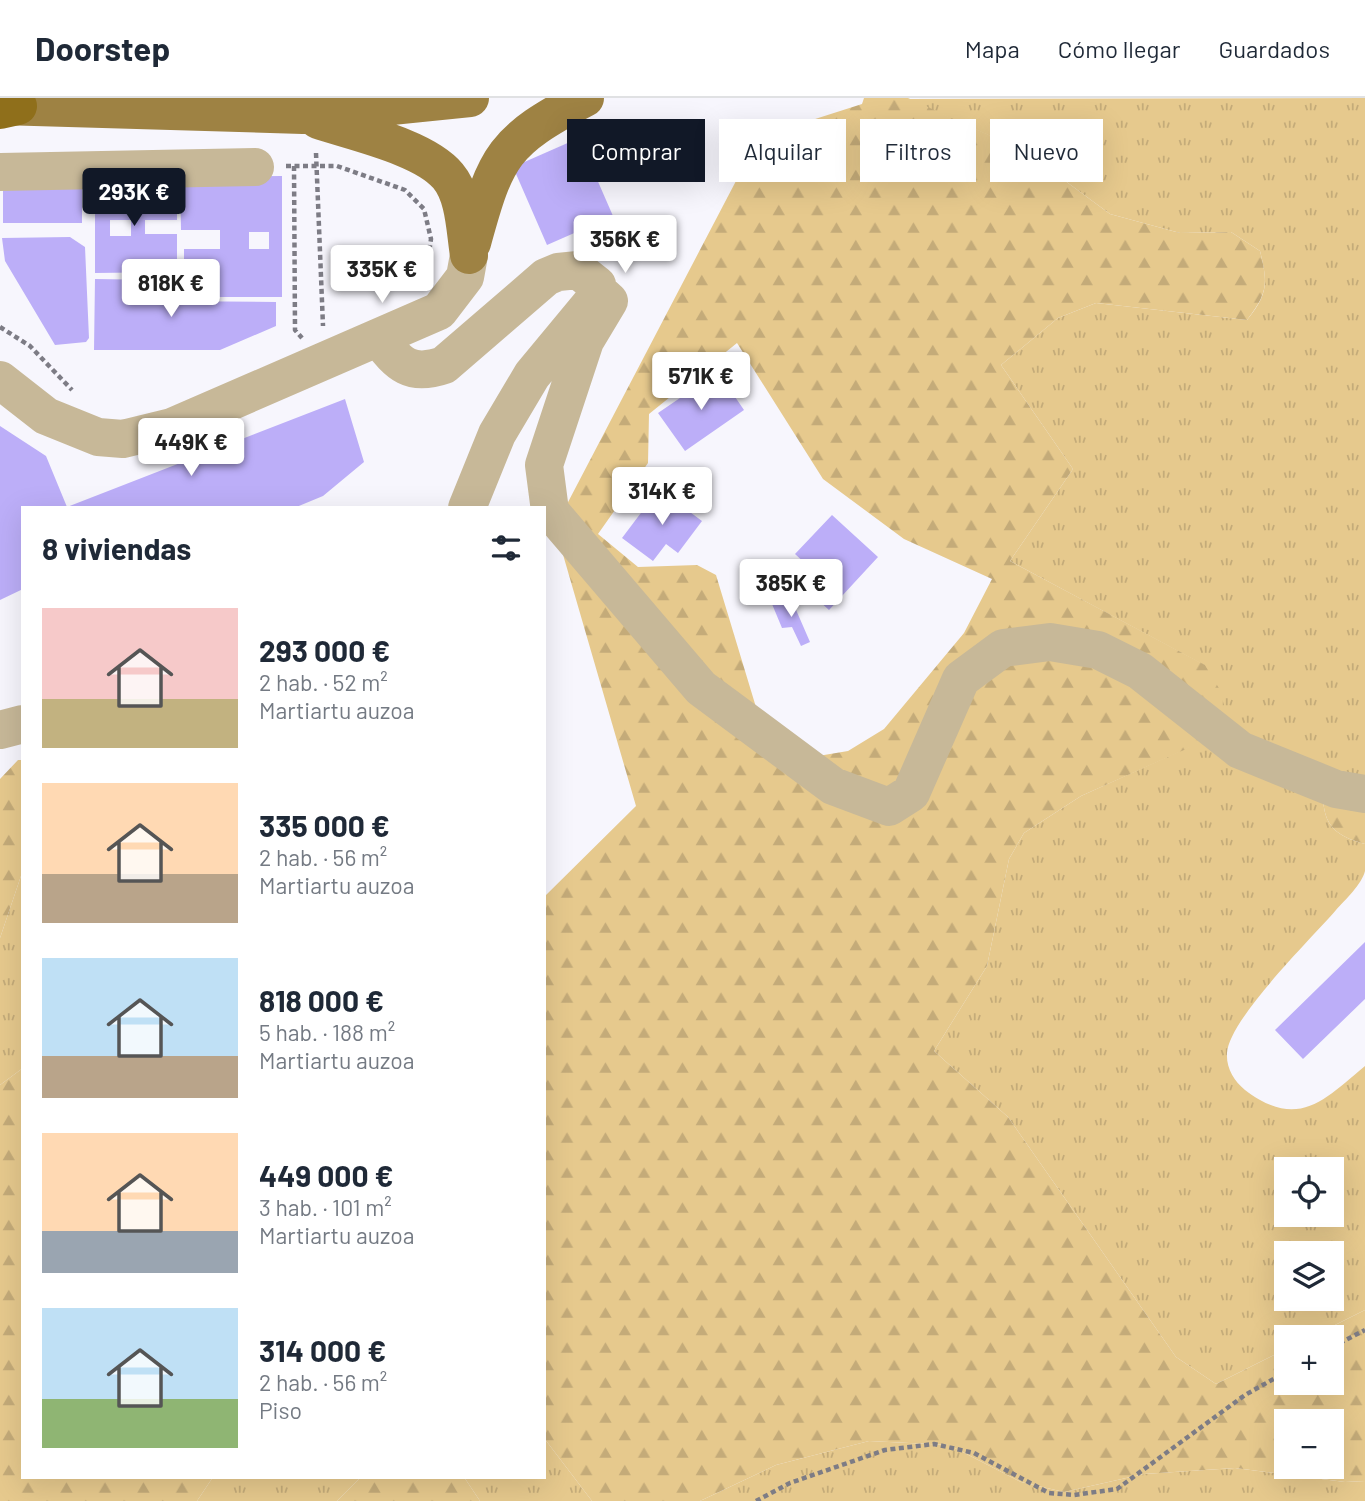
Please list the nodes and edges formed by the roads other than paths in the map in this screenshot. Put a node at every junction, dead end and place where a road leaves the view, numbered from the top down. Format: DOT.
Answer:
graph roads {
  1 [pos="470,98"];
  2 [pos="585,98"];
  3 [pos="6,107"];
  4 [pos="303,115"];
  5 [pos="255,167"];
  6 [pos="0,172"];
  7 [pos="469,255"];
  8 [pos="598,291"];
  9 [pos="379,339"];
  10 [pos="0,380"];
  11 [pos="468,506"];
  12 [pos="21,725"];
  13 [pos="0,730"];
  14 [pos="1365,794"];
  1 -- 4 [label="main road"];
  2 -- 7 [label="main road"];
  3 -- 4 [label="main road"];
  4 -- 7 [label="main road"];
  5 -- 6 [label="street"];
  7 -- 9 [label="street"];
  8 -- 9 [label="street"];
  8 -- 11 [label="street"];
  8 -- 14 [label="street"];
  9 -- 10 [label="street"];
  12 -- 13 [label="street"];
}
